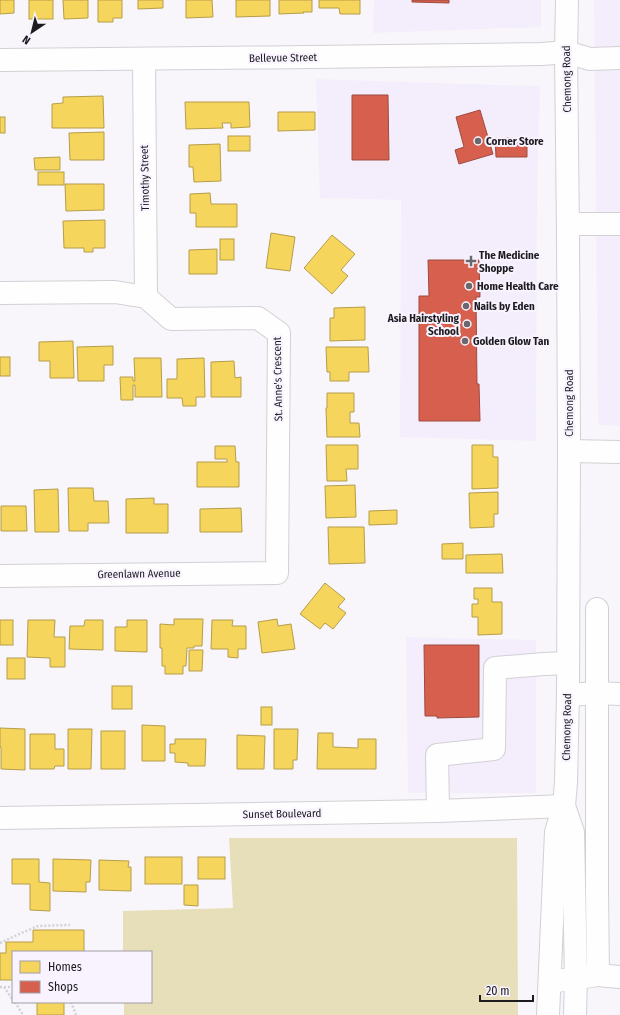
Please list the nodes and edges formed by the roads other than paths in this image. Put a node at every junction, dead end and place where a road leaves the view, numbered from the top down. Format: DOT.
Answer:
graph roads {
  1 [pos="567,0"];
  2 [pos="566,52"];
  3 [pos="620,58"];
  4 [pos="144,59"];
  5 [pos="0,60"];
  6 [pos="568,224"];
  7 [pos="620,224"];
  8 [pos="0,293"];
  9 [pos="146,297"];
  10 [pos="569,451"];
  11 [pos="620,452"];
  12 [pos="277,573"];
  13 [pos="0,576"];
  14 [pos="597,609"];
  15 [pos="568,663"];
  16 [pos="597,693"];
  17 [pos="620,694"];
  18 [pos="568,695"];
  19 [pos="564,806"];
  20 [pos="438,811"];
  21 [pos="0,818"];
  22 [pos="598,976"];
  23 [pos="620,977"];
  24 [pos="576,979"];
  25 [pos="550,982"];
  26 [pos="548,1015"];
  27 [pos="575,1015"];
  1 -- 2 [label="street, Chemong Road"];
  2 -- 3 [label="street"];
  2 -- 4 [label="street, Bellevue Street"];
  2 -- 6 [label="street, Chemong Road"];
  4 -- 5 [label="street, Bellevue Street"];
  4 -- 9 [label="street, Timothy Street"];
  6 -- 7 [label="street"];
  6 -- 10 [label="street, Chemong Road"];
  8 -- 9 [label="street"];
  9 -- 12 [label="street, St. Anne's Crescent"];
  10 -- 11 [label="street"];
  10 -- 15 [label="street, Chemong Road"];
  12 -- 13 [label="street, Greenlawn Avenue"];
  14 -- 16 [label="street"];
  15 -- 18 [label="street, Chemong Road"];
  15 -- 20 [label="street"];
  16 -- 17 [label="street"];
  16 -- 18 [label="street"];
  16 -- 22 [label="street"];
  18 -- 19 [label="street, Chemong Road"];
  19 -- 20 [label="street, Sunset Boulevard"];
  19 -- 24 [label="street, Chemong Road"];
  19 -- 25 [label="street, Chemong Road"];
  20 -- 21 [label="street, Sunset Boulevard"];
  22 -- 23 [label="street"];
  22 -- 24 [label="street"];
  24 -- 25 [label="street"];
  24 -- 27 [label="street, Chemong Road"];
  25 -- 26 [label="street, Chemong Road"];
}
